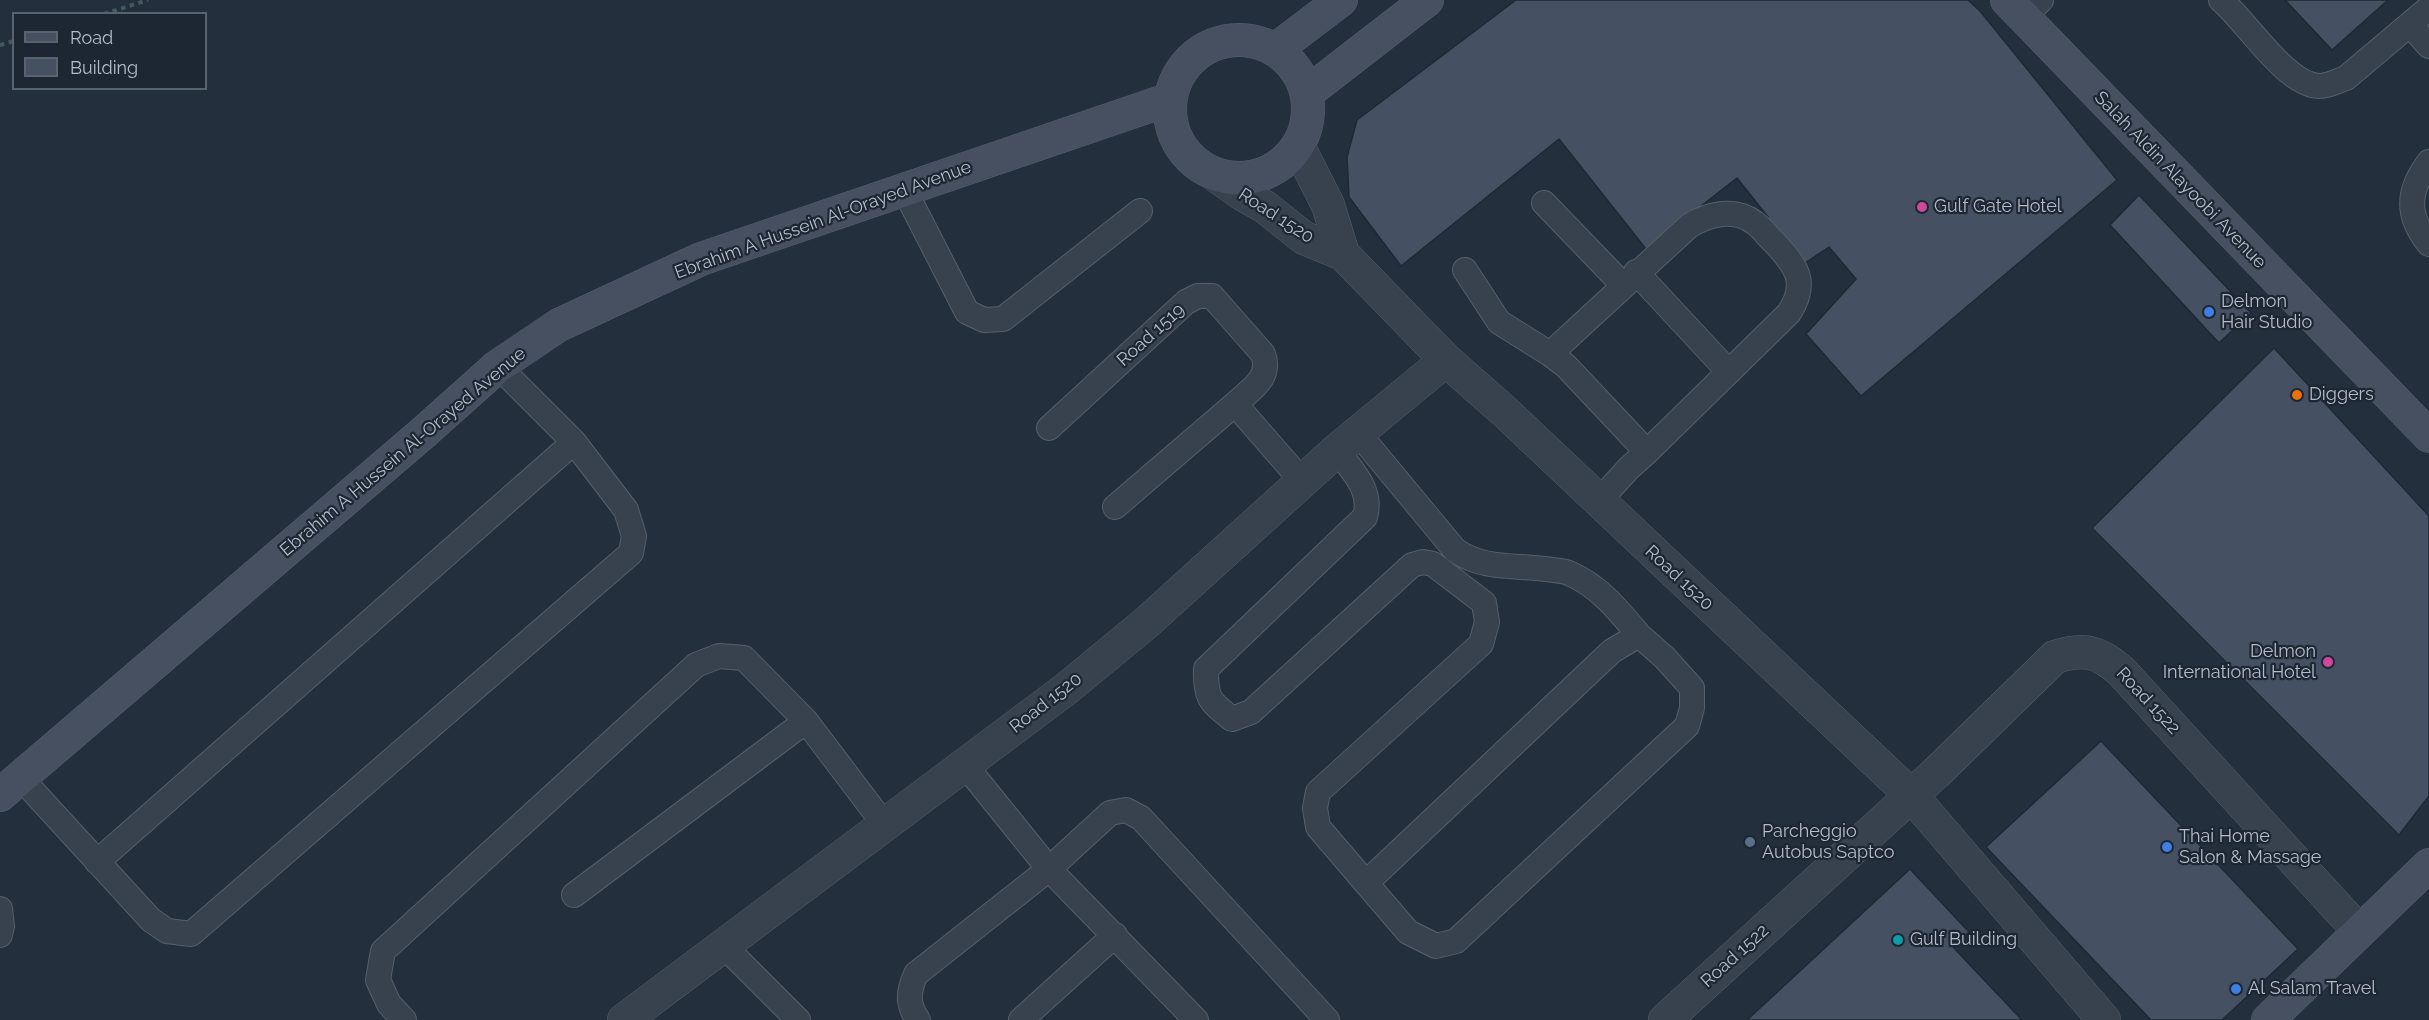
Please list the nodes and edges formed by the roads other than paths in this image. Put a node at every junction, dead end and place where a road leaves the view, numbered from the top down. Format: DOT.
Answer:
graph roads {
  1 [pos="1341,0"];
  2 [pos="1427,0"];
  3 [pos="2237,5"];
  4 [pos="2023,6"];
  5 [pos="2429,8"];
  6 [pos="2410,25"];
  7 [pos="2429,46"];
  8 [pos="1275,50"];
  9 [pos="1307,93"];
  10 [pos="1170,99"];
  11 [pos="1298,146"];
  12 [pos="2429,162"];
  13 [pos="1211,172"];
  14 [pos="904,189"];
  15 [pos="1544,203"];
  16 [pos="1140,211"];
  17 [pos="2429,244"];
  18 [pos="1343,254"];
  19 [pos="1465,270"];
  20 [pos="1630,279"];
  21 [pos="1550,354"];
  22 [pos="1446,360"];
  23 [pos="498,366"];
  24 [pos="1729,372"];
  25 [pos="1235,404"];
  26 [pos="1050,428"];
  27 [pos="2429,436"];
  28 [pos="574,442"];
  29 [pos="1348,442"];
  30 [pos="1647,452"];
  31 [pos="1302,481"];
  32 [pos="1598,502"];
  33 [pos="1115,507"];
  34 [pos="1639,635"];
  35 [pos="806,721"];
  36 [pos="965,765"];
  37 [pos="10,786"];
  38 [pos="1912,796"];
  39 [pos="884,824"];
  40 [pos="97,862"];
  41 [pos="2429,865"];
  42 [pos="1049,869"];
  43 [pos="1367,882"];
  44 [pos="574,895"];
  45 [pos="0,909"];
  46 [pos="2359,931"];
  47 [pos="0,935"];
  48 [pos="1115,935"];
  49 [pos="723,945"];
  50 [pos="2273,1018"];
  51 [pos="404,1020"];
  52 [pos="624,1020"];
  53 [pos="798,1020"];
  54 [pos="918,1020"];
  55 [pos="1021,1020"];
  56 [pos="1196,1020"];
  57 [pos="1327,1020"];
  58 [pos="1665,1020"];
  59 [pos="2104,1020"];
  1 -- 8 [label="street"];
  2 -- 9 [label="street"];
  3 -- 6 [label="lane"];
  4 -- 27 [label="street, Salah Aldin Alayoobi Avenue"];
  5 -- 6 [label="lane"];
  6 -- 7 [label="lane"];
  8 -- 9 [label="street"];
  8 -- 10 [label="street"];
  9 -- 11 [label="street"];
  10 -- 13 [label="street"];
  10 -- 14 [label="street, Ebrahim A Hussein Al-Orayed Avenue"];
  11 -- 13 [label="street"];
  11 -- 18 [label="street, Road 1520"];
  12 -- 17 [label="lane"];
  13 -- 18 [label="street, Road 1520"];
  14 -- 16 [label="lane"];
  14 -- 23 [label="street, Ebrahim A Hussein Al-Orayed Avenue"];
  15 -- 20 [label="lane"];
  18 -- 22 [label="street, Road 1520"];
  19 -- 21 [label="lane"];
  20 -- 21 [label="lane"];
  20 -- 24 [label="lane"];
  20 -- 24 [label="lane"];
  21 -- 30 [label="lane"];
  22 -- 29 [label="street, Road 1520"];
  22 -- 32 [label="street, Road 1520"];
  23 -- 28 [label="lane"];
  23 -- 37 [label="street, Ebrahim A Hussein Al-Orayed Avenue"];
  24 -- 30 [label="lane"];
  25 -- 26 [label="lane, Road 1519"];
  25 -- 31 [label="lane"];
  25 -- 33 [label="lane"];
  28 -- 40 [label="lane"];
  28 -- 40 [label="lane"];
  29 -- 31 [label="street, Road 1520"];
  29 -- 34 [label="lane"];
  29 -- 43 [label="lane"];
  30 -- 32 [label="lane"];
  31 -- 36 [label="street, Road 1520"];
  32 -- 38 [label="street, Road 1520"];
  34 -- 43 [label="lane"];
  34 -- 43 [label="lane"];
  35 -- 39 [label="lane"];
  35 -- 44 [label="lane"];
  35 -- 51 [label="lane"];
  36 -- 39 [label="street, Road 1520"];
  36 -- 42 [label="lane"];
  37 -- 40 [label="lane"];
  38 -- 46 [label="street, Road 1522"];
  38 -- 58 [label="street, Road 1522"];
  38 -- 59 [label="street"];
  39 -- 49 [label="street, Road 1520"];
  41 -- 46 [label="street"];
  42 -- 48 [label="lane"];
  42 -- 54 [label="lane"];
  42 -- 57 [label="lane"];
  45 -- 47 [label="lane"];
  46 -- 50 [label="street"];
  48 -- 55 [label="lane"];
  48 -- 56 [label="lane"];
  49 -- 52 [label="street, Road 1520"];
  49 -- 53 [label="lane"];
}
